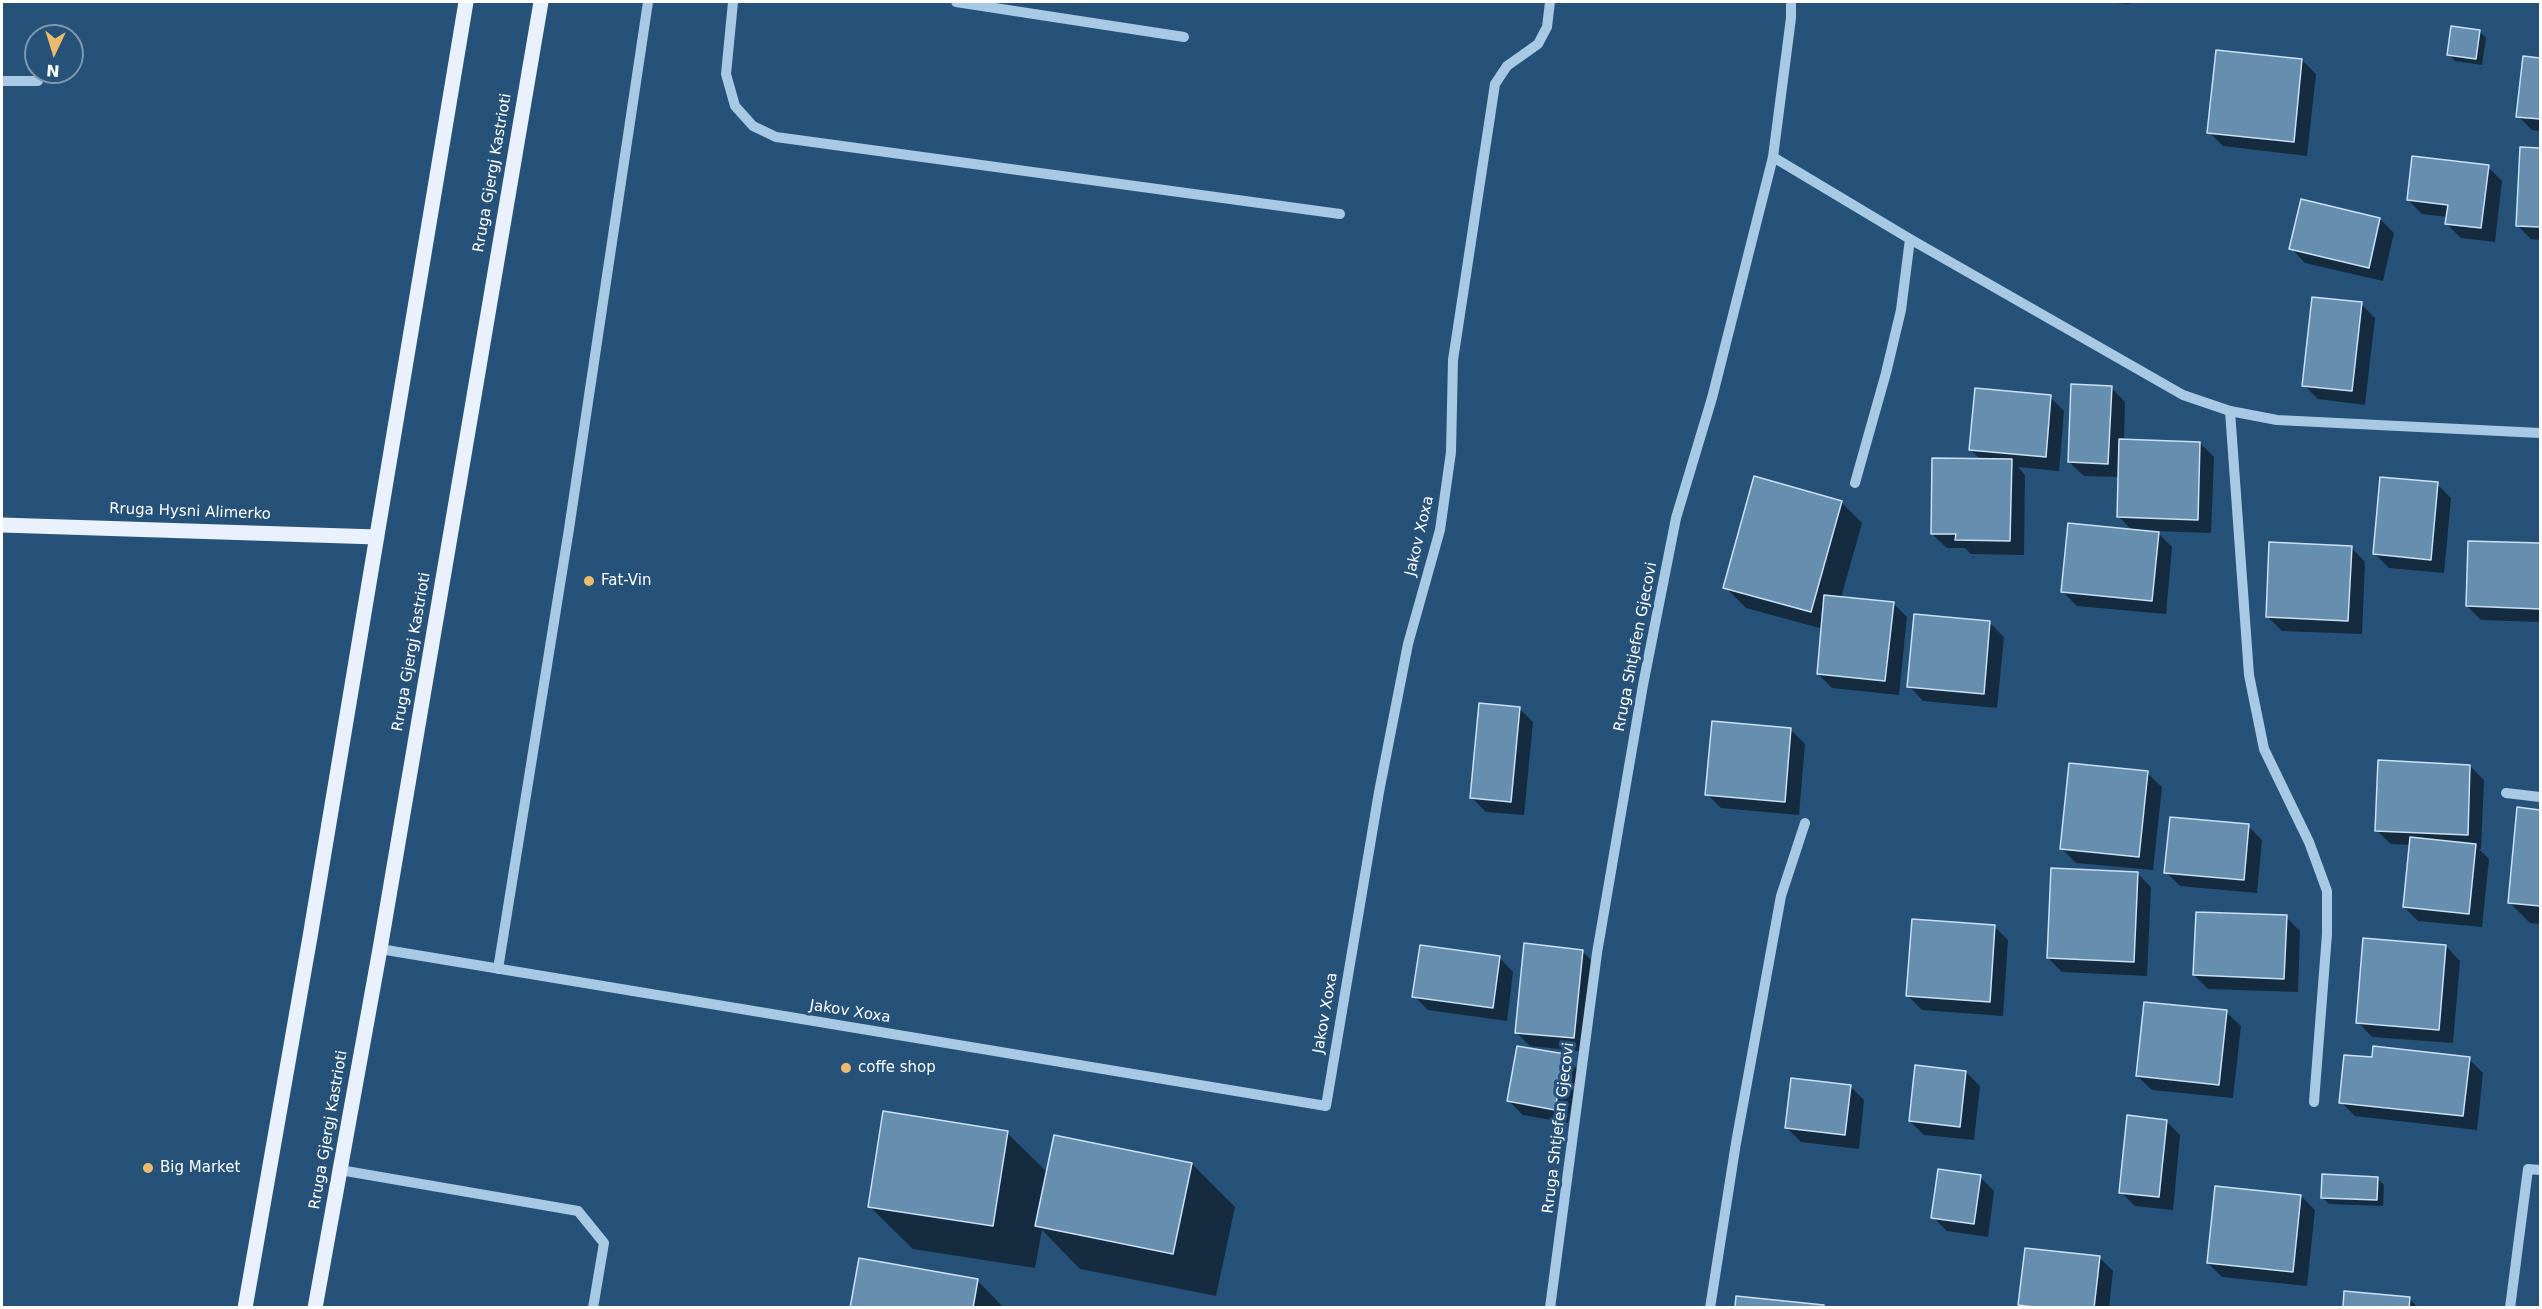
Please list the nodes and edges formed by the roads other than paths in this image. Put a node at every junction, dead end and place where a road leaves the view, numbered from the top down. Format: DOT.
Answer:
graph roads {
  1 [pos="466,2"];
  2 [pos="541,2"];
  3 [pos="648,2"];
  4 [pos="733,2"];
  5 [pos="956,2"];
  6 [pos="1550,2"];
  7 [pos="1791,2"];
  8 [pos="1184,37"];
  9 [pos="2,81"];
  10 [pos="24,81"];
  11 [pos="1773,157"];
  12 [pos="1340,214"];
  13 [pos="1910,239"];
  14 [pos="2230,411"];
  15 [pos="2541,433"];
  16 [pos="1855,483"];
  17 [pos="2,525"];
  18 [pos="377,537"];
  19 [pos="2506,793"];
  20 [pos="2541,797"];
  21 [pos="1805,823"];
  22 [pos="380,949"];
  23 [pos="498,969"];
  24 [pos="2314,1102"];
  25 [pos="340,1170"];
  26 [pos="2541,1170"];
  27 [pos="245,1308"];
  28 [pos="315,1308"];
  29 [pos="593,1308"];
  30 [pos="1550,1308"];
  31 [pos="1710,1308"];
  32 [pos="2510,1308"];
  1 -- 18 [label="main road"];
  2 -- 22 [label="main road, Rruga Gjergj Kastrioti"];
  3 -- 23 [label="street"];
  4 -- 12 [label="street"];
  5 -- 8 [label="street"];
  6 -- 23 [label="street, Jakov Xoxa"];
  7 -- 11 [label="street, Rruga Shtjefen Gjecovi"];
  9 -- 10 [label="street"];
  11 -- 13 [label="street"];
  11 -- 30 [label="street, Rruga Shtjefen Gjecovi"];
  13 -- 14 [label="street"];
  13 -- 16 [label="street"];
  14 -- 15 [label="street"];
  14 -- 24 [label="street"];
  17 -- 18 [label="main road, Rruga Hysni Alimerko"];
  18 -- 27 [label="main road"];
  19 -- 20 [label="street"];
  21 -- 31 [label="street"];
  22 -- 23 [label="street, Jakov Xoxa"];
  22 -- 25 [label="main road, Rruga Gjergj Kastrioti"];
  25 -- 28 [label="main road, Rruga Gjergj Kastrioti"];
  25 -- 29 [label="street"];
  26 -- 32 [label="street"];
}
